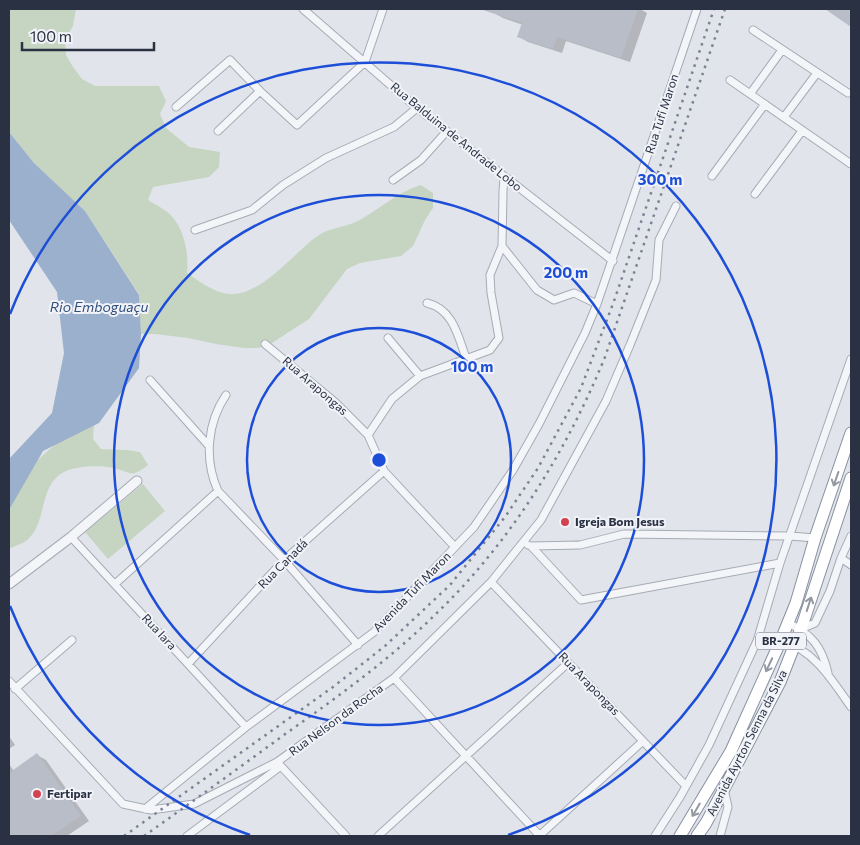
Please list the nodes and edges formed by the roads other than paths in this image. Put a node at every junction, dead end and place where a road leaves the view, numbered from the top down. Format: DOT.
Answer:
graph roads {
  1 [pos="303,9"];
  2 [pos="383,9"];
  3 [pos="697,9"];
  4 [pos="753,30"];
  5 [pos="782,50"];
  6 [pos="365,62"];
  7 [pos="817,73"];
  8 [pos="730,80"];
  9 [pos="260,92"];
  10 [pos="848,93"];
  11 [pos="750,94"];
  12 [pos="765,104"];
  13 [pos="176,107"];
  14 [pos="418,108"];
  15 [pos="784,117"];
  16 [pos="218,131"];
  17 [pos="447,131"];
  18 [pos="802,131"];
  19 [pos="851,164"];
  20 [pos="712,176"];
  21 [pos="504,177"];
  22 [pos="393,180"];
  23 [pos="756,194"];
  24 [pos="676,206"];
  25 [pos="195,230"];
  26 [pos="502,246"];
  27 [pos="613,261"];
  28 [pos="428,303"];
  29 [pos="597,304"];
  30 [pos="388,338"];
  31 [pos="264,344"];
  32 [pos="466,358"];
  33 [pos="851,359"];
  34 [pos="420,376"];
  35 [pos="150,380"];
  36 [pos="226,395"];
  37 [pos="851,433"];
  38 [pos="368,434"];
  39 [pos="209,446"];
  40 [pos="384,471"];
  41 [pos="851,478"];
  42 [pos="137,481"];
  43 [pos="218,491"];
  44 [pos="790,536"];
  45 [pos="851,536"];
  46 [pos="71,537"];
  47 [pos="816,538"];
  48 [pos="523,544"];
  49 [pos="531,546"];
  50 [pos="455,547"];
  51 [pos="841,558"];
  52 [pos="284,560"];
  53 [pos="780,563"];
  54 [pos="851,565"];
  55 [pos="491,582"];
  56 [pos="9,584"];
  57 [pos="115,584"];
  58 [pos="788,623"];
  59 [pos="800,629"];
  60 [pos="72,640"];
  61 [pos="781,640"];
  62 [pos="358,645"];
  63 [pos="794,645"];
  64 [pos="568,663"];
  65 [pos="188,664"];
  66 [pos="828,674"];
  67 [pos="394,678"];
  68 [pos="9,681"];
  69 [pos="15,689"];
  70 [pos="851,707"];
  71 [pos="246,727"];
  72 [pos="643,741"];
  73 [pos="466,756"];
  74 [pos="279,764"];
  75 [pos="686,786"];
  76 [pos="724,789"];
  77 [pos="148,810"];
  78 [pos="187,836"];
  79 [pos="346,836"];
  80 [pos="378,836"];
  81 [pos="540,836"];
  82 [pos="655,836"];
  83 [pos="680,836"];
  84 [pos="697,836"];
  85 [pos="721,836"];
  1 -- 6 [label="street, Rua Balduina de Andrade Lobo"];
  2 -- 6 [label="street"];
  3 -- 27 [label="street, Rua Tufi Maron"];
  4 -- 5 [label="street"];
  5 -- 7 [label="street"];
  5 -- 11 [label="street"];
  6 -- 9 [label="street"];
  6 -- 14 [label="street, Rua Balduina de Andrade Lobo"];
  7 -- 10 [label="street"];
  7 -- 15 [label="street"];
  8 -- 11 [label="street"];
  9 -- 13 [label="street"];
  9 -- 16 [label="street"];
  11 -- 12 [label="street"];
  12 -- 15 [label="street"];
  12 -- 20 [label="street"];
  14 -- 17 [label="street, Rua Balduina de Andrade Lobo"];
  14 -- 25 [label="street"];
  15 -- 18 [label="street"];
  17 -- 21 [label="street, Rua Balduina de Andrade Lobo"];
  17 -- 22 [label="street"];
  18 -- 19 [label="street"];
  18 -- 23 [label="street"];
  21 -- 26 [label="street"];
  21 -- 27 [label="street, Rua Balduina de Andrade Lobo"];
  24 -- 48 [label="street, Rua Nelson da Rocha"];
  26 -- 29 [label="street"];
  26 -- 32 [label="street"];
  27 -- 29 [label="street, Rua Tufi Maron"];
  28 -- 32 [label="street"];
  29 -- 50 [label="street, Avenida Tufi Maron"];
  30 -- 34 [label="street"];
  31 -- 38 [label="street, Rua Arapongas"];
  32 -- 34 [label="street"];
  33 -- 44 [label="street"];
  34 -- 38 [label="street"];
  35 -- 39 [label="street"];
  36 -- 39 [label="street"];
  37 -- 47 [label="highway, Avenida Ayrton Senna da Silva / BR-277, one-way"];
  38 -- 40 [label="street, Rua Arapongas"];
  39 -- 43 [label="street"];
  40 -- 50 [label="street, Rua Arapongas"];
  40 -- 52 [label="street, Rua Canadá"];
  59 -- 41 [label="highway, Avenida Ayrton Senna da Silva / BR-277, one-way"];
  42 -- 46 [label="street"];
  43 -- 52 [label="street"];
  43 -- 57 [label="street"];
  44 -- 47 [label="street"];
  44 -- 49 [label="street"];
  44 -- 53 [label="street"];
  45 -- 51 [label="street"];
  46 -- 56 [label="street"];
  46 -- 57 [label="street, Rua Iara"];
  47 -- 58 [label="highway, Avenida Ayrton Senna da Silva / BR-277"];
  48 -- 49 [label="street"];
  48 -- 55 [label="street, Rua Nelson da Rocha"];
  49 -- 53 [label="street"];
  50 -- 62 [label="street, Avenida Tufi Maron"];
  51 -- 54 [label="street"];
  51 -- 59 [label="street"];
  52 -- 62 [label="street"];
  52 -- 65 [label="street, Rua Canadá"];
  53 -- 75 [label="street"];
  55 -- 64 [label="street, Rua Arapongas"];
  55 -- 67 [label="street, Rua Nelson da Rocha"];
  57 -- 65 [label="street, Rua Iara"];
  58 -- 59 [label="street"];
  58 -- 61 [label="highway, Avenida Ayrton Senna da Silva / BR-277"];
  59 -- 63 [label="highway, Avenida Ayrton Senna da Silva / BR-277"];
  59 -- 66 [label="street"];
  60 -- 69 [label="street"];
  61 -- 63 [label="street"];
  61 -- 83 [label="highway, Avenida Ayrton Senna da Silva / BR-277, one-way"];
  62 -- 71 [label="street, Avenida Tufi Maron"];
  63 -- 66 [label="street"];
  63 -- 76 [label="highway, Avenida Ayrton Senna da Silva / BR-277"];
  64 -- 72 [label="street, Rua Arapongas"];
  64 -- 73 [label="street"];
  65 -- 71 [label="street, Rua Iara"];
  66 -- 70 [label="street"];
  67 -- 73 [label="street"];
  67 -- 74 [label="street, Rua Nelson da Rocha"];
  68 -- 69 [label="street"];
  69 -- 77 [label="street"];
  71 -- 77 [label="street, Avenida Tufi Maron"];
  72 -- 75 [label="street, Rua Arapongas"];
  72 -- 81 [label="street"];
  73 -- 80 [label="street"];
  73 -- 81 [label="street"];
  74 -- 77 [label="street, Rua Nelson da Rocha"];
  74 -- 78 [label="street"];
  74 -- 79 [label="street"];
  75 -- 82 [label="street"];
  76 -- 84 [label="highway, Avenida Ayrton Senna da Silva / BR-277"];
  76 -- 85 [label="street"];
}
